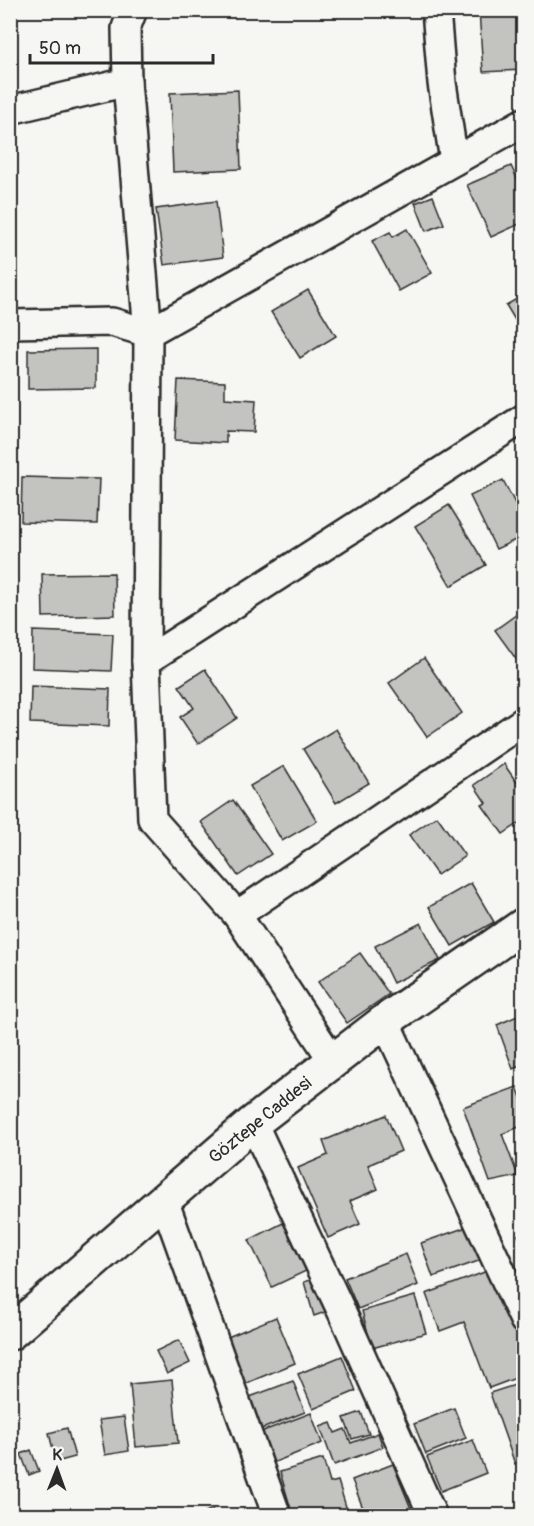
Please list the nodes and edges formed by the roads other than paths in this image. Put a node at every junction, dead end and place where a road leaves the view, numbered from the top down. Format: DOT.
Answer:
graph roads {
  1 [pos="133,10"];
  2 [pos="436,10"];
  3 [pos="127,82"];
  4 [pos="10,110"];
  5 [pos="524,122"];
  6 [pos="454,161"];
  7 [pos="10,324"];
  8 [pos="148,333"];
  9 [pos="524,418"];
  10 [pos="146,662"];
  11 [pos="524,721"];
  12 [pos="237,915"];
  13 [pos="524,925"];
  14 [pos="385,1021"];
  15 [pos="333,1061"];
  16 [pos="253,1124"];
  17 [pos="164,1200"];
  18 [pos="524,1320"];
  19 [pos="10,1333"];
  20 [pos="277,1515"];
  21 [pos="434,1515"];
  1 -- 3 [label="street"];
  2 -- 6 [label="street"];
  3 -- 4 [label="street"];
  3 -- 8 [label="street"];
  5 -- 6 [label="street"];
  6 -- 8 [label="street"];
  7 -- 8 [label="street"];
  8 -- 10 [label="street"];
  9 -- 10 [label="street"];
  10 -- 12 [label="street"];
  11 -- 12 [label="street"];
  12 -- 15 [label="street"];
  13 -- 14 [label="street, Göztepe Caddesi"];
  14 -- 15 [label="street, Göztepe Caddesi"];
  14 -- 18 [label="street"];
  15 -- 16 [label="street, Göztepe Caddesi"];
  16 -- 17 [label="street, Göztepe Caddesi"];
  16 -- 21 [label="street"];
  17 -- 19 [label="street, Göztepe Caddesi"];
  17 -- 20 [label="street"];
}
